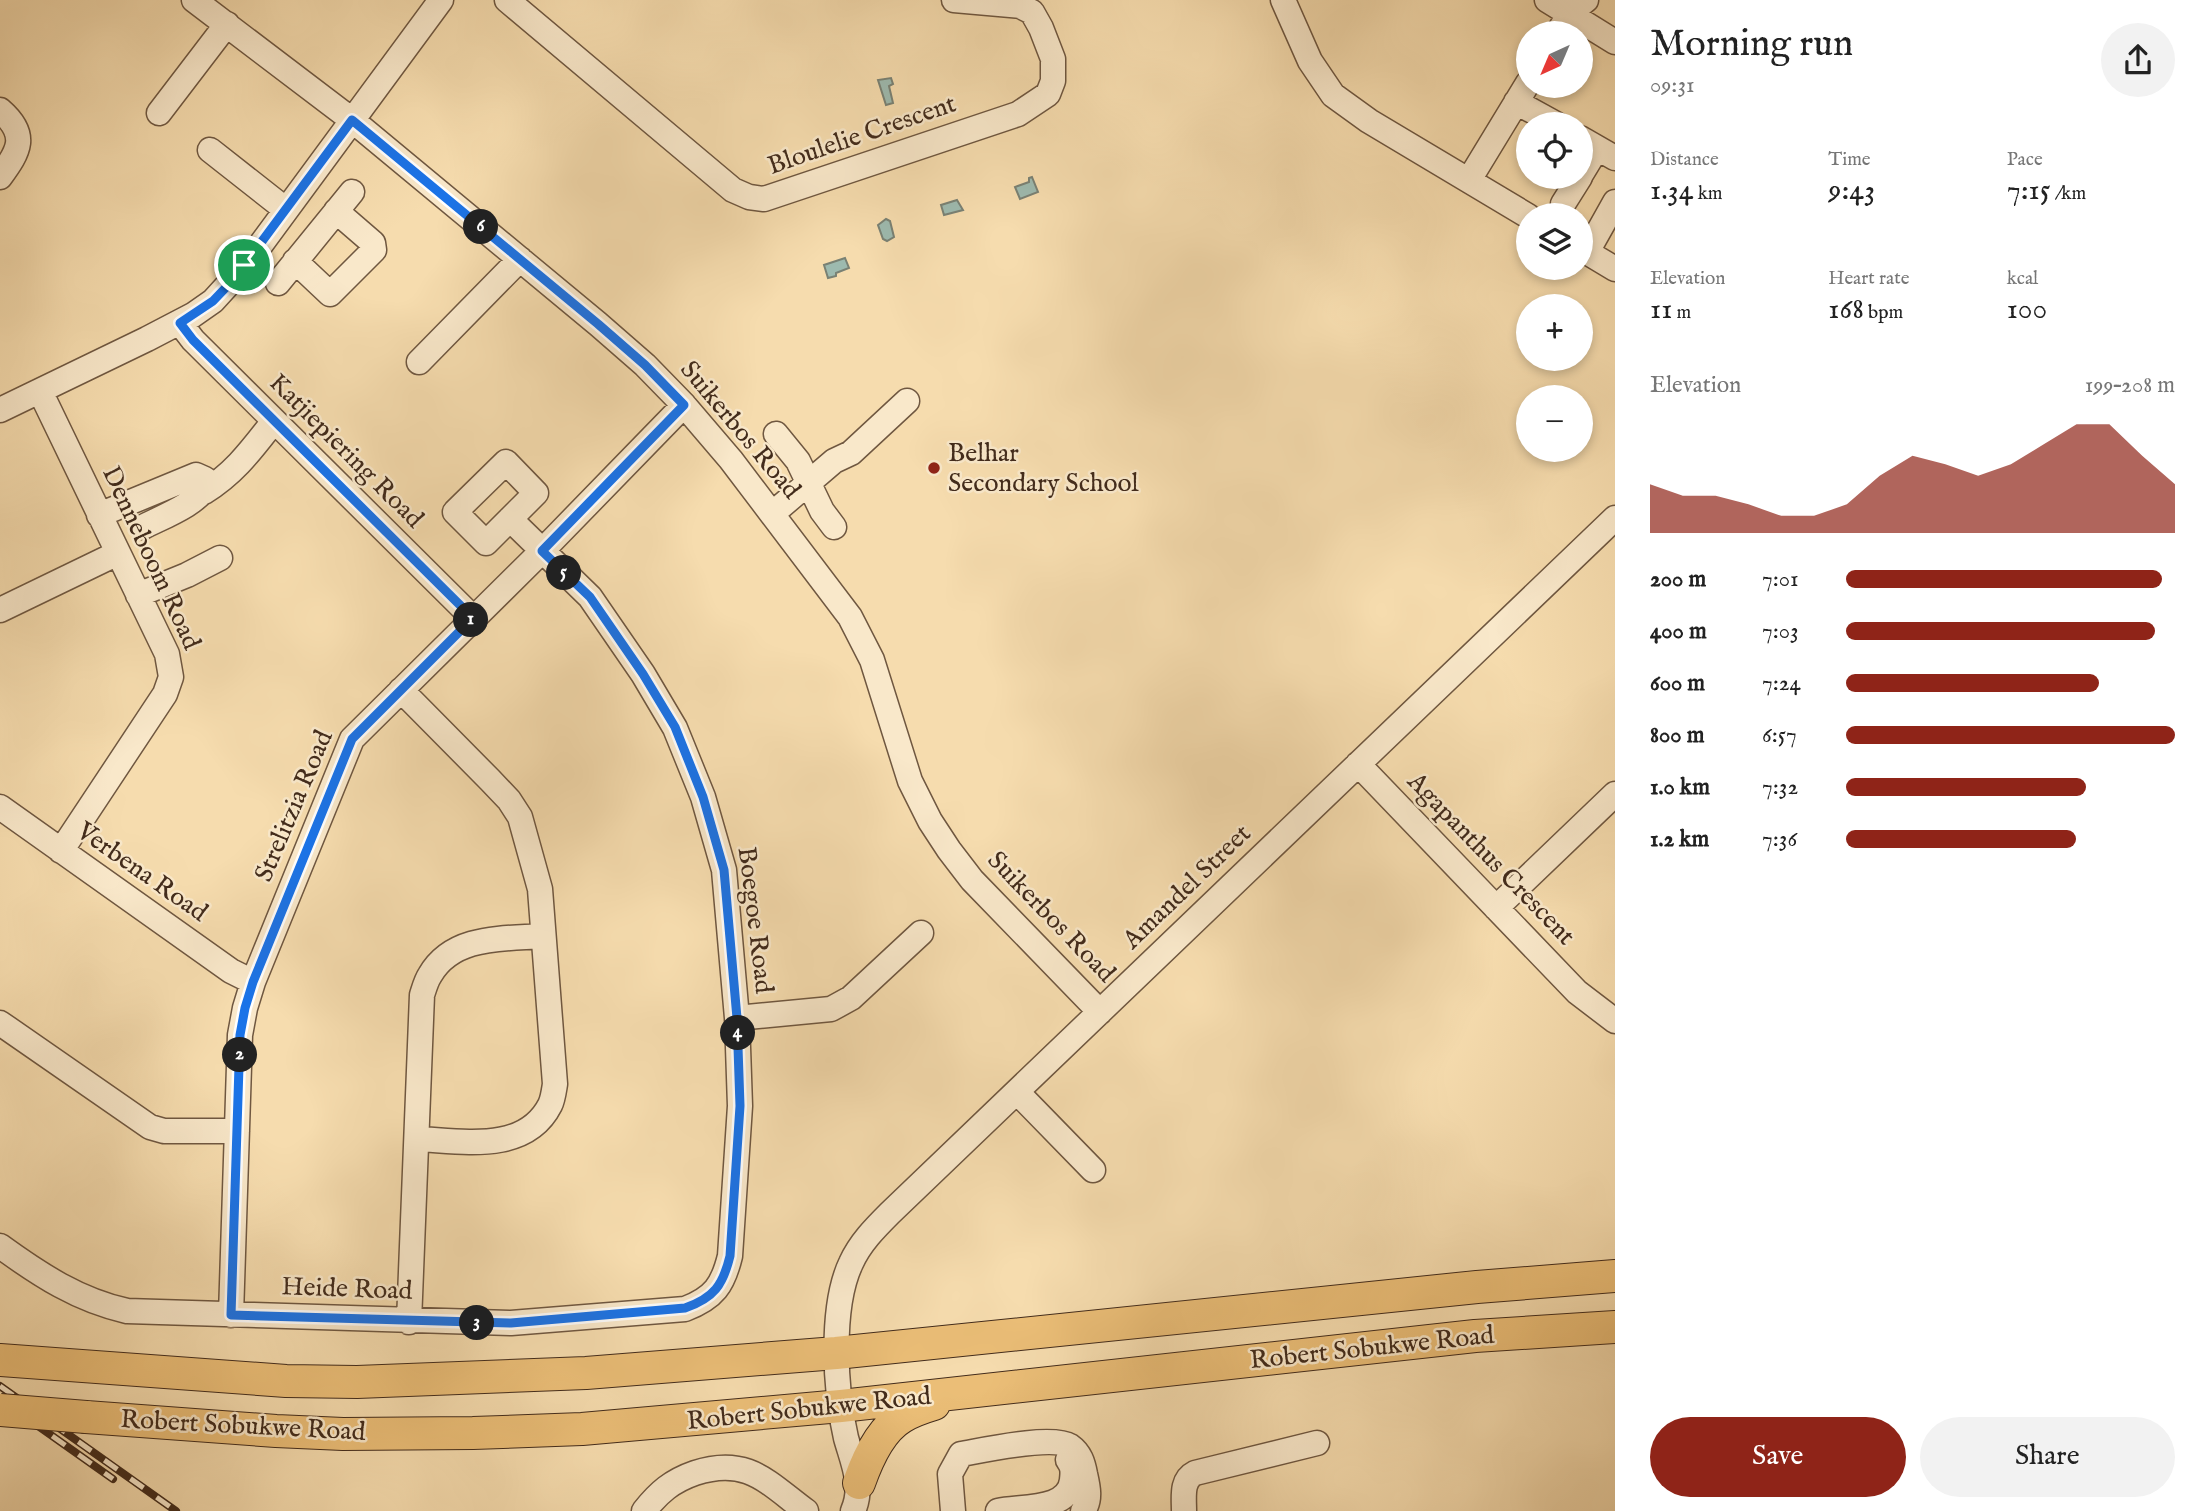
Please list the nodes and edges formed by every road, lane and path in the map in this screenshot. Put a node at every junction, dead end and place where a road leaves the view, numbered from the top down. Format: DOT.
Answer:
graph roads {
  1 [pos="194,0"];
  2 [pos="441,0"];
  3 [pos="507,0"];
  4 [pos="954,0"];
  5 [pos="1283,0"];
  6 [pos="1547,0"];
  7 [pos="1571,15"];
  8 [pos="227,24"];
  9 [pos="1615,41"];
  10 [pos="1518,98"];
  11 [pos="1528,98"];
  12 [pos="0,110"];
  13 [pos="1543,112"];
  14 [pos="159,113"];
  15 [pos="352,120"];
  16 [pos="210,150"];
  17 [pos="0,177"];
  18 [pos="1469,180"];
  19 [pos="1615,202"];
  20 [pos="287,207"];
  21 [pos="1516,209"];
  22 [pos="320,231"];
  23 [pos="1593,235"];
  24 [pos="1593,256"];
  25 [pos="520,259"];
  26 [pos="295,261"];
  27 [pos="1615,270"];
  28 [pos="278,283"];
  29 [pos="180,323"];
  30 [pos="419,362"];
  31 [pos="40,391"];
  32 [pos="907,401"];
  33 [pos="684,405"];
  34 [pos="0,410"];
  35 [pos="274,421"];
  36 [pos="776,434"];
  37 [pos="808,484"];
  38 [pos="204,492"];
  39 [pos="772,514"];
  40 [pos="99,515"];
  41 [pos="1615,518"];
  42 [pos="510,519"];
  43 [pos="142,527"];
  44 [pos="834,527"];
  45 [pos="542,551"];
  46 [pos="118,553"];
  47 [pos="220,558"];
  48 [pos="138,595"];
  49 [pos="0,610"];
  50 [pos="473,618"];
  51 [pos="401,690"];
  52 [pos="1358,764"];
  53 [pos="1615,794"];
  54 [pos="0,807"];
  55 [pos="61,851"];
  56 [pos="1496,908"];
  57 [pos="921,933"];
  58 [pos="543,936"];
  59 [pos="253,982"];
  60 [pos="1100,1012"];
  61 [pos="737,1018"];
  62 [pos="1615,1021"];
  63 [pos="0,1023"];
  64 [pos="1017,1092"];
  65 [pos="237,1131"];
  66 [pos="417,1139"];
  67 [pos="1093,1170"];
  68 [pos="0,1246"];
  69 [pos="1615,1276"];
  70 [pos="707,1299"];
  71 [pos="231,1315"];
  72 [pos="409,1321"];
  73 [pos="1615,1326"];
  74 [pos="836,1353"];
  75 [pos="0,1360"];
  76 [pos="965,1393"];
  77 [pos="841,1406"];
  78 [pos="0,1410"];
  79 [pos="1317,1443"];
  80 [pos="954,1467"];
  81 [pos="856,1497"];
  82 [pos="644,1511"];
  83 [pos="806,1511"];
  84 [pos="953,1511"];
  85 [pos="998,1511"];
  86 [pos="1083,1511"];
  87 [pos="1184,1511"];
  1 -- 8 [label="street, Suikerbos Road"];
  2 -- 15 [label="street"];
  3 -- 4 [label="street, Bloulelie Crescent"];
  5 -- 18 [label="street"];
  6 -- 7 [label="street"];
  7 -- 9 [label="street"];
  8 -- 14 [label="street"];
  8 -- 15 [label="street, Suikerbos Road"];
  10 -- 18 [label="street"];
  11 -- 13 [label="street"];
  12 -- 17 [label="street"];
  15 -- 20 [label="street"];
  15 -- 25 [label="street, Suikerbos Road"];
  16 -- 20 [label="street"];
  18 -- 21 [label="street"];
  19 -- 23 [label="street"];
  20 -- 22 [label="street"];
  20 -- 29 [label="street"];
  22 -- 26 [label="street"];
  22 -- 26 [label="street"];
  24 -- 27 [label="street"];
  25 -- 30 [label="street"];
  25 -- 33 [label="street, Suikerbos Road"];
  26 -- 28 [label="street"];
  29 -- 31 [label="street"];
  29 -- 35 [label="street, Katjiepiering Road"];
  31 -- 34 [label="street"];
  31 -- 40 [label="street, Denneboom Road"];
  32 -- 37 [label="street"];
  33 -- 39 [label="street, Suikerbos Road"];
  33 -- 45 [label="street, Strelitzia Road"];
  35 -- 38 [label="street"];
  35 -- 50 [label="street, Katjiepiering Road"];
  36 -- 37 [label="street"];
  37 -- 39 [label="street"];
  37 -- 44 [label="street"];
  38 -- 40 [label="street"];
  38 -- 43 [label="street"];
  39 -- 60 [label="street, Suikerbos Road"];
  40 -- 46 [label="street, Denneboom Road"];
  41 -- 52 [label="street, Amandel Street"];
  42 -- 45 [label="street, Boegoe Road"];
  45 -- 50 [label="street, Strelitzia Road"];
  45 -- 61 [label="street, Boegoe Road"];
  46 -- 48 [label="street, Denneboom Road"];
  46 -- 49 [label="street"];
  47 -- 48 [label="street"];
  48 -- 55 [label="street, Denneboom Road"];
  50 -- 51 [label="street, Strelitzia Road"];
  51 -- 58 [label="street"];
  51 -- 59 [label="street, Strelitzia Road"];
  52 -- 56 [label="street, Agapanthus Crescent"];
  52 -- 60 [label="street, Amandel Street"];
  53 -- 56 [label="street"];
  54 -- 55 [label="street, Verbena Road"];
  55 -- 59 [label="street, Verbena Road"];
  56 -- 62 [label="street, Agapanthus Crescent"];
  57 -- 61 [label="street"];
  58 -- 66 [label="street"];
  58 -- 66 [label="street"];
  59 -- 65 [label="street, Strelitzia Road"];
  60 -- 64 [label="street, Amandel Street"];
  61 -- 70 [label="street, Boegoe Road"];
  63 -- 65 [label="street"];
  64 -- 67 [label="street"];
  64 -- 74 [label="street, Amandel Street"];
  65 -- 71 [label="street, Strelitzia Road"];
  66 -- 72 [label="street"];
  68 -- 71 [label="street, Heide Road"];
  69 -- 74 [label="main road, Robert Sobukwe Road"];
  70 -- 72 [label="street, Heide Road"];
  71 -- 72 [label="street, Heide Road"];
  73 -- 76 [label="main road, Robert Sobukwe Road"];
  74 -- 75 [label="main road, Robert Sobukwe Road"];
  74 -- 77 [label="street, Amandel Street"];
  76 -- 77 [label="main road, Robert Sobukwe Road"];
  76 -- 81 [label="main road"];
  77 -- 78 [label="main road, Robert Sobukwe Road, bridge"];
  77 -- 81 [label="street, Amandel Street"];
  79 -- 87 [label="street"];
  80 -- 84 [label="street"];
  80 -- 85 [label="street"];
  80 -- 86 [label="street"];
  82 -- 83 [label="street"];
}
